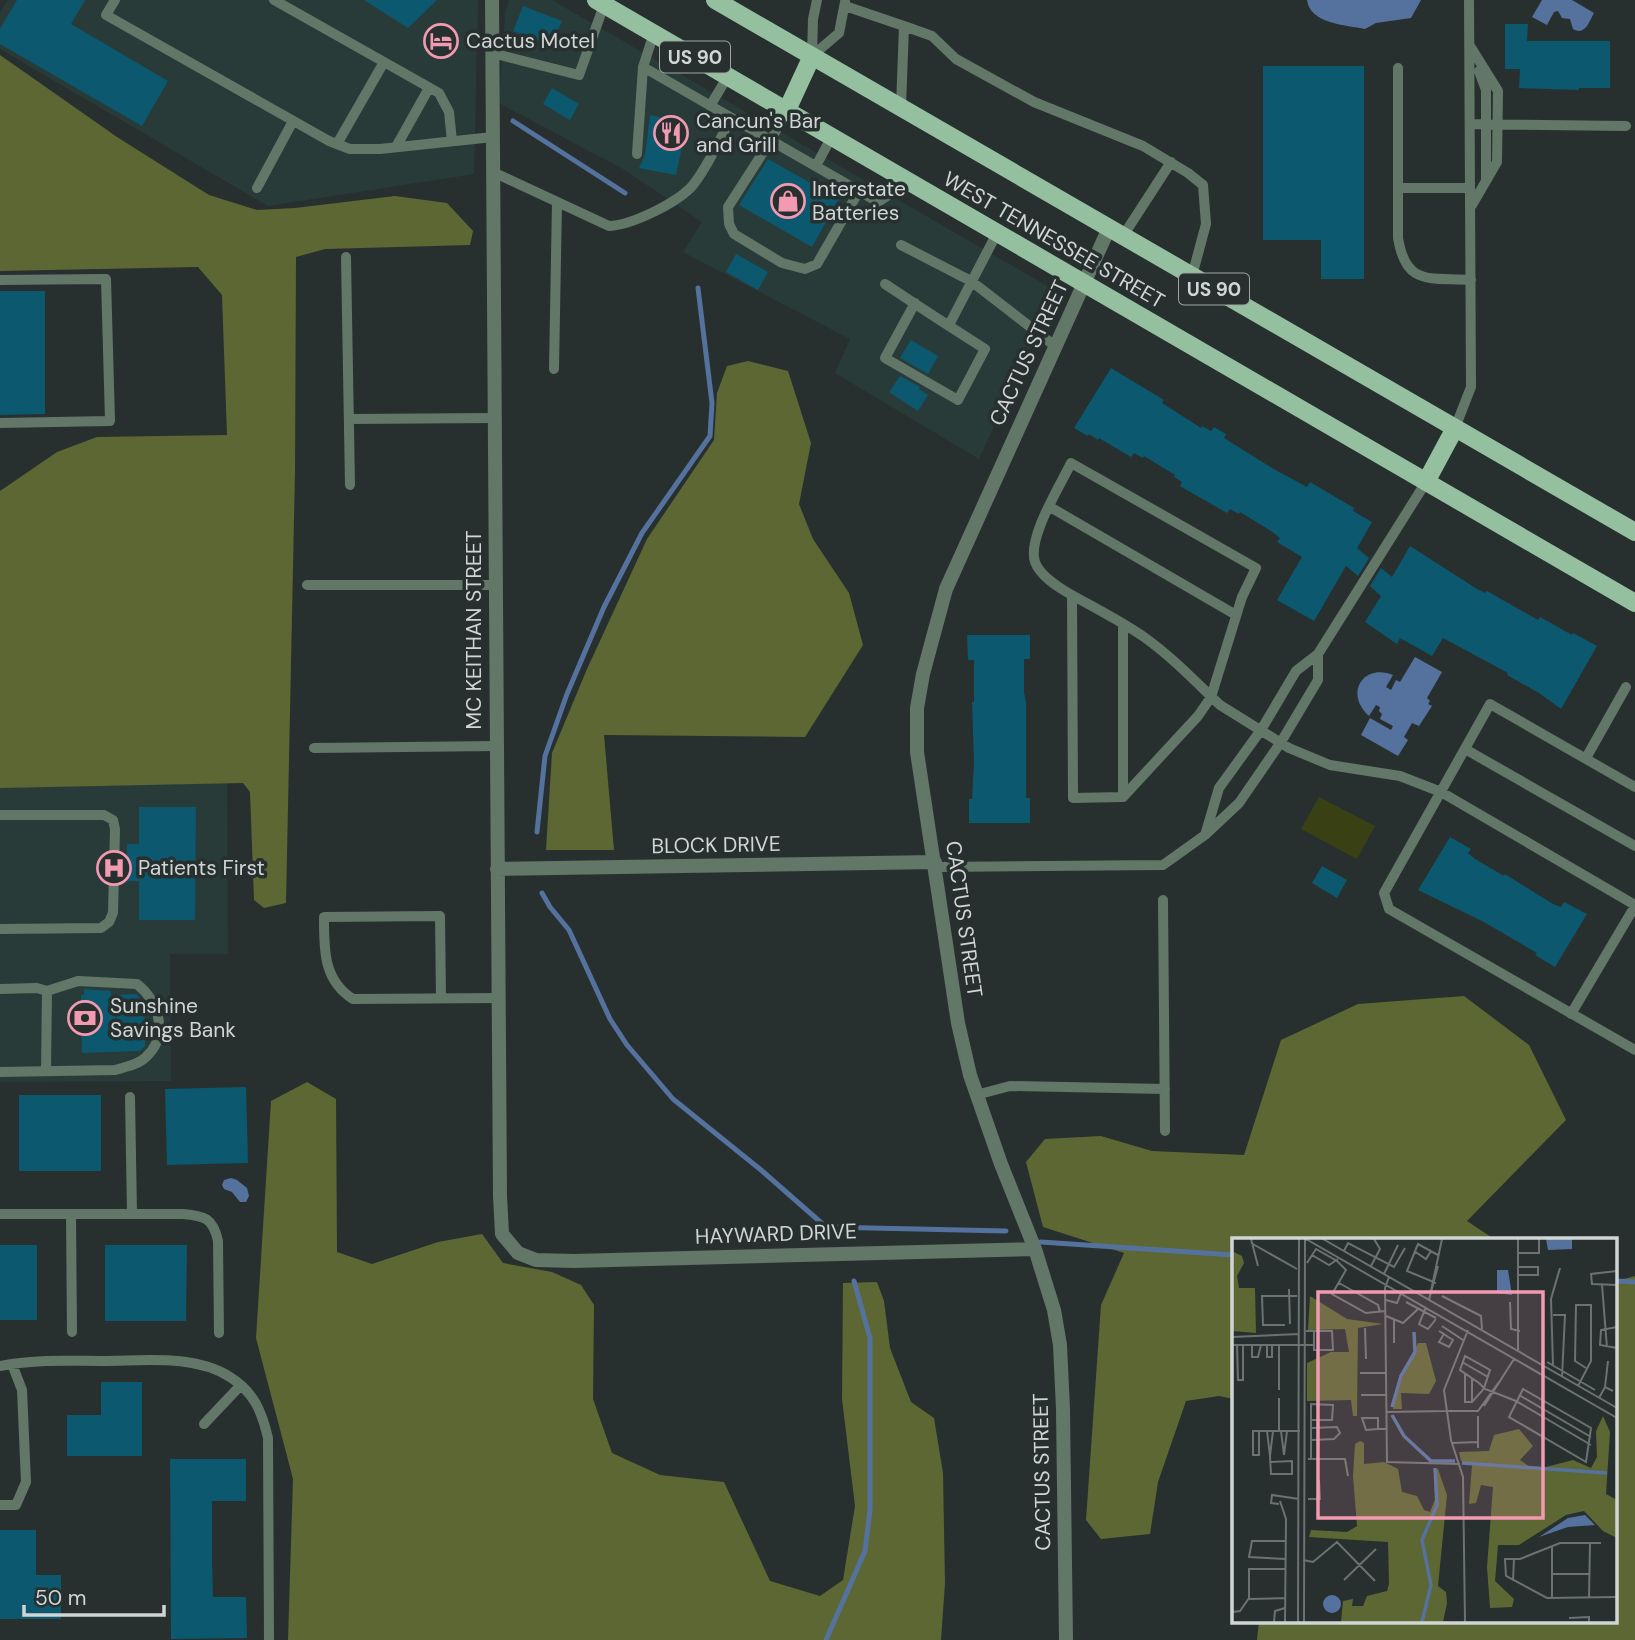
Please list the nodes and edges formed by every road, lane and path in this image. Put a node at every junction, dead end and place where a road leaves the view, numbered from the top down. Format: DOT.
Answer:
graph roads {
  1 [pos="115,0"];
  2 [pos="274,0"];
  3 [pos="492,0"];
  4 [pos="715,0"];
  5 [pos="817,0"];
  6 [pos="1469,0"];
  7 [pos="600,2"];
  8 [pos="845,3"];
  9 [pos="904,26"];
  10 [pos="654,33"];
  11 [pos="1469,45"];
  12 [pos="492,53"];
  13 [pos="812,56"];
  14 [pos="384,62"];
  15 [pos="643,67"];
  16 [pos="1398,68"];
  17 [pos="728,76"];
  18 [pos="429,88"];
  19 [pos="710,106"];
  20 [pos="901,107"];
  21 [pos="787,110"];
  22 [pos="731,118"];
  23 [pos="293,121"];
  24 [pos="1470,124"];
  25 [pos="1492,125"];
  26 [pos="1626,126"];
  27 [pos="832,136"];
  28 [pos="493,137"];
  29 [pos="771,140"];
  30 [pos="452,141"];
  31 [pos="337,144"];
  32 [pos="396,147"];
  33 [pos="637,154"];
  34 [pos="1171,162"];
  35 [pos="816,166"];
  36 [pos="493,172"];
  37 [pos="909,181"];
  38 [pos="257,188"];
  39 [pos="1398,188"];
  40 [pos="1470,188"];
  41 [pos="859,191"];
  42 [pos="557,202"];
  43 [pos="1470,207"];
  44 [pos="1116,232"];
  45 [pos="998,233"];
  46 [pos="901,245"];
  47 [pos="346,257"];
  48 [pos="1192,276"];
  49 [pos="0,280"];
  50 [pos="1471,280"];
  51 [pos="971,281"];
  52 [pos="885,284"];
  53 [pos="1084,284"];
  54 [pos="915,303"];
  55 [pos="948,326"];
  56 [pos="1055,346"];
  57 [pos="554,369"];
  58 [pos="494,418"];
  59 [pos="349,419"];
  60 [pos="0,423"];
  61 [pos="1455,428"];
  62 [pos="1426,482"];
  63 [pos="350,485"];
  64 [pos="1050,507"];
  65 [pos="1635,532"];
  66 [pos="307,585"];
  67 [pos="495,585"];
  68 [pos="1072,595"];
  69 [pos="1635,603"];
  70 [pos="1236,615"];
  71 [pos="1123,624"];
  72 [pos="1318,654"];
  73 [pos="1626,687"];
  74 [pos="1282,694"];
  75 [pos="1211,697"];
  76 [pos="1303,705"];
  77 [pos="1261,730"];
  78 [pos="1281,742"];
  79 [pos="496,746"];
  80 [pos="314,748"];
  81 [pos="1465,748"];
  82 [pos="1586,758"];
  83 [pos="1237,764"];
  84 [pos="1257,778"];
  85 [pos="1635,787"];
  86 [pos="1441,792"];
  87 [pos="1123,797"];
  88 [pos="0,815"];
  89 [pos="1205,835"];
  90 [pos="1635,846"];
  91 [pos="935,864"];
  92 [pos="497,869"];
  93 [pos="1163,900"];
  94 [pos="1635,906"];
  95 [pos="0,929"];
  96 [pos="0,989"];
  97 [pos="47,991"];
  98 [pos="441,998"];
  99 [pos="498,998"];
  100 [pos="1571,1014"];
  101 [pos="1635,1050"];
  102 [pos="46,1071"];
  103 [pos="0,1072"];
  104 [pos="1165,1089"];
  105 [pos="976,1095"];
  106 [pos="130,1097"];
  107 [pos="1165,1131"];
  108 [pos="0,1214"];
  109 [pos="71,1214"];
  110 [pos="132,1214"];
  111 [pos="1035,1249"];
  112 [pos="518,1253"];
  113 [pos="72,1332"];
  114 [pos="219,1333"];
  115 [pos="12,1364"];
  116 [pos="0,1366"];
  117 [pos="240,1386"];
  118 [pos="204,1424"];
  119 [pos="0,1505"];
  120 [pos="269,1640"];
  121 [pos="1066,1640"];
  1 -- 23 [label="lane"];
  2 -- 14 [label="lane"];
  3 -- 12 [label="street, MC KEITHAN STREET"];
  4 -- 13 [label="main road, WEST TENNESSEE STREET / US 90"];
  5 -- 13 [label="lane"];
  6 -- 11 [label="lane"];
  7 -- 10 [label="main road, WEST TENNESSEE STREET / US 90"];
  7 -- 12 [label="lane"];
  8 -- 9 [label="lane"];
  8 -- 13 [label="lane"];
  9 -- 20 [label="lane"];
  9 -- 34 [label="lane"];
  10 -- 15 [label="lane"];
  10 -- 17 [label="main road, WEST TENNESSEE STREET / US 90"];
  11 -- 24 [label="lane"];
  11 -- 25 [label="lane"];
  12 -- 28 [label="street, MC KEITHAN STREET"];
  13 -- 20 [label="main road, WEST TENNESSEE STREET / US 90"];
  13 -- 21 [label="main road"];
  14 -- 18 [label="lane"];
  14 -- 31 [label="lane"];
  15 -- 19 [label="lane"];
  15 -- 33 [label="lane"];
  16 -- 39 [label="lane"];
  17 -- 19 [label="lane"];
  17 -- 21 [label="main road, WEST TENNESSEE STREET / US 90"];
  18 -- 30 [label="lane"];
  18 -- 32 [label="lane"];
  19 -- 22 [label="lane"];
  20 -- 44 [label="main road, WEST TENNESSEE STREET / US 90"];
  21 -- 27 [label="main road, WEST TENNESSEE STREET / US 90"];
  21 -- 29 [label="lane"];
  22 -- 29 [label="lane"];
  22 -- 42 [label="lane"];
  23 -- 31 [label="lane"];
  23 -- 38 [label="lane"];
  24 -- 25 [label="lane"];
  24 -- 40 [label="lane"];
  25 -- 26 [label="lane"];
  25 -- 43 [label="lane"];
  27 -- 35 [label="lane"];
  27 -- 37 [label="main road, WEST TENNESSEE STREET / US 90"];
  28 -- 30 [label="lane"];
  28 -- 36 [label="street, MC KEITHAN STREET"];
  29 -- 35 [label="lane"];
  29 -- 41 [label="lane"];
  30 -- 32 [label="lane"];
  31 -- 32 [label="lane"];
  34 -- 44 [label="lane"];
  34 -- 48 [label="lane"];
  35 -- 41 [label="lane"];
  36 -- 42 [label="lane"];
  36 -- 58 [label="street, MC KEITHAN STREET"];
  37 -- 41 [label="lane"];
  37 -- 45 [label="main road, WEST TENNESSEE STREET / US 90"];
  39 -- 40 [label="lane"];
  39 -- 50 [label="lane"];
  40 -- 43 [label="lane"];
  42 -- 57 [label="lane"];
  43 -- 50 [label="lane"];
  44 -- 48 [label="main road, WEST TENNESSEE STREET / US 90"];
  44 -- 53 [label="street, CACTUS STREET"];
  45 -- 51 [label="lane"];
  45 -- 53 [label="main road, WEST TENNESSEE STREET / US 90"];
  46 -- 51 [label="lane"];
  47 -- 59 [label="lane"];
  48 -- 61 [label="main road, WEST TENNESSEE STREET / US 90"];
  49 -- 60 [label="lane"];
  50 -- 61 [label="lane"];
  51 -- 55 [label="lane"];
  51 -- 56 [label="lane"];
  52 -- 54 [label="lane"];
  53 -- 56 [label="street, CACTUS STREET"];
  53 -- 62 [label="main road, WEST TENNESSEE STREET / US 90"];
  54 -- 55 [label="lane"];
  54 -- 55 [label="lane"];
  56 -- 91 [label="street, CACTUS STREET"];
  58 -- 59 [label="lane"];
  58 -- 67 [label="street, MC KEITHAN STREET"];
  59 -- 63 [label="lane"];
  61 -- 62 [label="main road"];
  61 -- 65 [label="main road, WEST TENNESSEE STREET / US 90"];
  62 -- 69 [label="main road, WEST TENNESSEE STREET / US 90"];
  62 -- 72 [label="lane"];
  64 -- 68 [label="lane"];
  64 -- 70 [label="lane"];
  64 -- 70 [label="lane"];
  66 -- 67 [label="lane"];
  67 -- 79 [label="street, MC KEITHAN STREET"];
  68 -- 71 [label="lane"];
  68 -- 87 [label="lane"];
  70 -- 75 [label="lane"];
  71 -- 75 [label="lane"];
  71 -- 87 [label="lane"];
  72 -- 74 [label="lane"];
  72 -- 76 [label="lane"];
  73 -- 82 [label="lane"];
  74 -- 76 [label="lane"];
  74 -- 77 [label="lane"];
  75 -- 77 [label="lane"];
  75 -- 87 [label="lane"];
  76 -- 78 [label="lane"];
  77 -- 78 [label="lane"];
  77 -- 83 [label="lane"];
  78 -- 84 [label="lane"];
  78 -- 86 [label="lane"];
  79 -- 80 [label="lane"];
  79 -- 92 [label="street, MC KEITHAN STREET"];
  81 -- 82 [label="lane"];
  81 -- 86 [label="lane"];
  81 -- 90 [label="lane"];
  82 -- 85 [label="lane"];
  83 -- 84 [label="lane"];
  83 -- 89 [label="lane"];
  84 -- 89 [label="lane"];
  86 -- 94 [label="lane"];
  86 -- 100 [label="lane"];
  88 -- 95 [label="lane"];
  89 -- 91 [label="lane"];
  91 -- 92 [label="street, BLOCK DRIVE"];
  91 -- 105 [label="street, CACTUS STREET"];
  92 -- 99 [label="street, MC KEITHAN STREET"];
  93 -- 104 [label="lane"];
  94 -- 100 [label="lane"];
  96 -- 97 [label="lane"];
  97 -- 102 [label="lane"];
  97 -- 102 [label="lane"];
  98 -- 98 [label="lane"];
  98 -- 99 [label="lane"];
  99 -- 112 [label="street, MC KEITHAN STREET"];
  100 -- 101 [label="lane"];
  102 -- 103 [label="lane"];
  104 -- 105 [label="lane"];
  104 -- 107 [label="lane"];
  105 -- 111 [label="street, CACTUS STREET"];
  106 -- 110 [label="lane"];
  108 -- 109 [label="lane"];
  109 -- 110 [label="lane"];
  109 -- 113 [label="lane"];
  110 -- 114 [label="lane"];
  111 -- 112 [label="street, HAYWARD DRIVE"];
  111 -- 121 [label="street, CACTUS STREET"];
  115 -- 116 [label="lane"];
  115 -- 117 [label="lane"];
  115 -- 119 [label="lane"];
  117 -- 118 [label="lane"];
  117 -- 120 [label="lane"];
}
